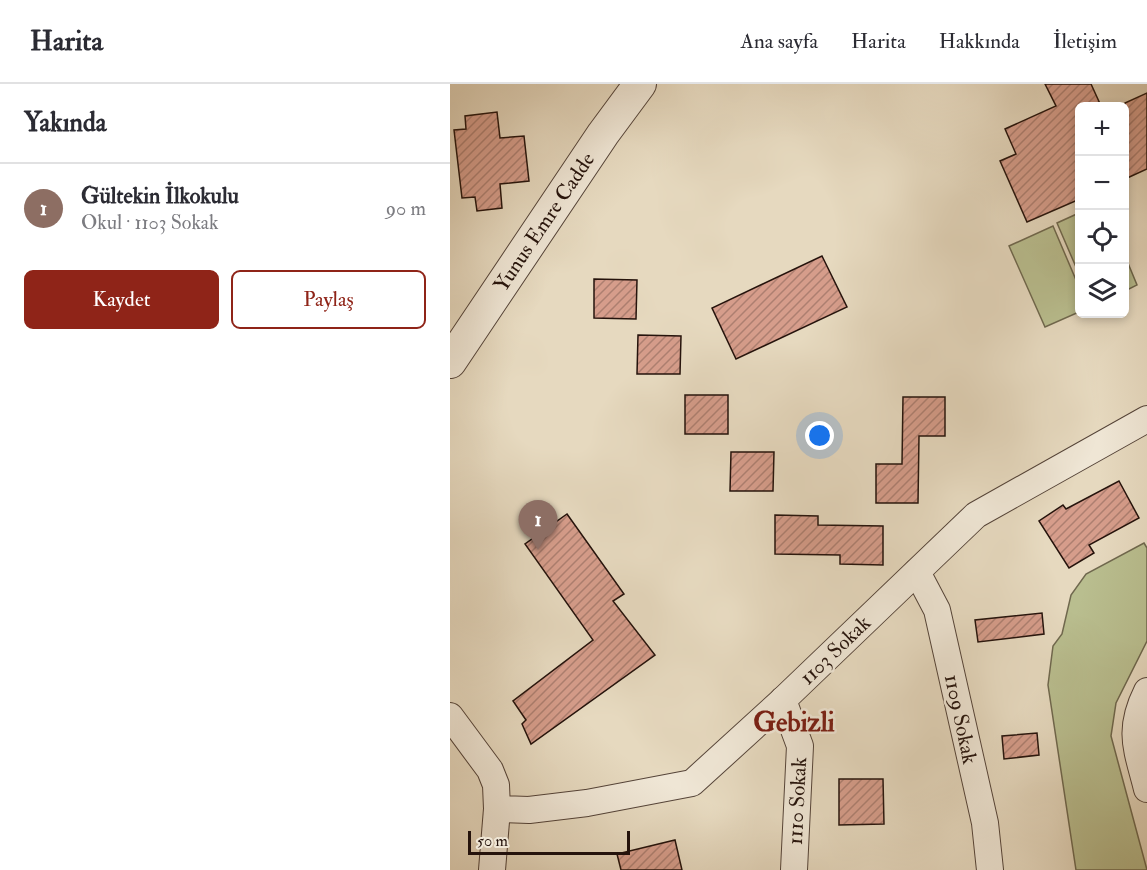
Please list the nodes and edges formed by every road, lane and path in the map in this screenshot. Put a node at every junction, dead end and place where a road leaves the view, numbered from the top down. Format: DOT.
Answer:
graph roads {
  1 [pos="640,84"];
  2 [pos="450,358"];
  3 [pos="1147,419"];
  4 [pos="917,572"];
  5 [pos="1147,691"];
  6 [pos="783,700"];
  7 [pos="450,716"];
  8 [pos="1147,789"];
  9 [pos="497,809"];
  10 [pos="492,870"];
  11 [pos="794,870"];
  12 [pos="990,870"];
  1 -- 2 [label="street, Yunus Emre Cadde"];
  3 -- 4 [label="street, 1103 Sokak"];
  4 -- 6 [label="street, 1103 Sokak"];
  4 -- 12 [label="street, 1109 Sokak"];
  5 -- 8 [label="street"];
  6 -- 9 [label="street, 1103 Sokak"];
  6 -- 11 [label="street, 1110 Sokak"];
  7 -- 9 [label="street"];
  9 -- 10 [label="street"];
}
